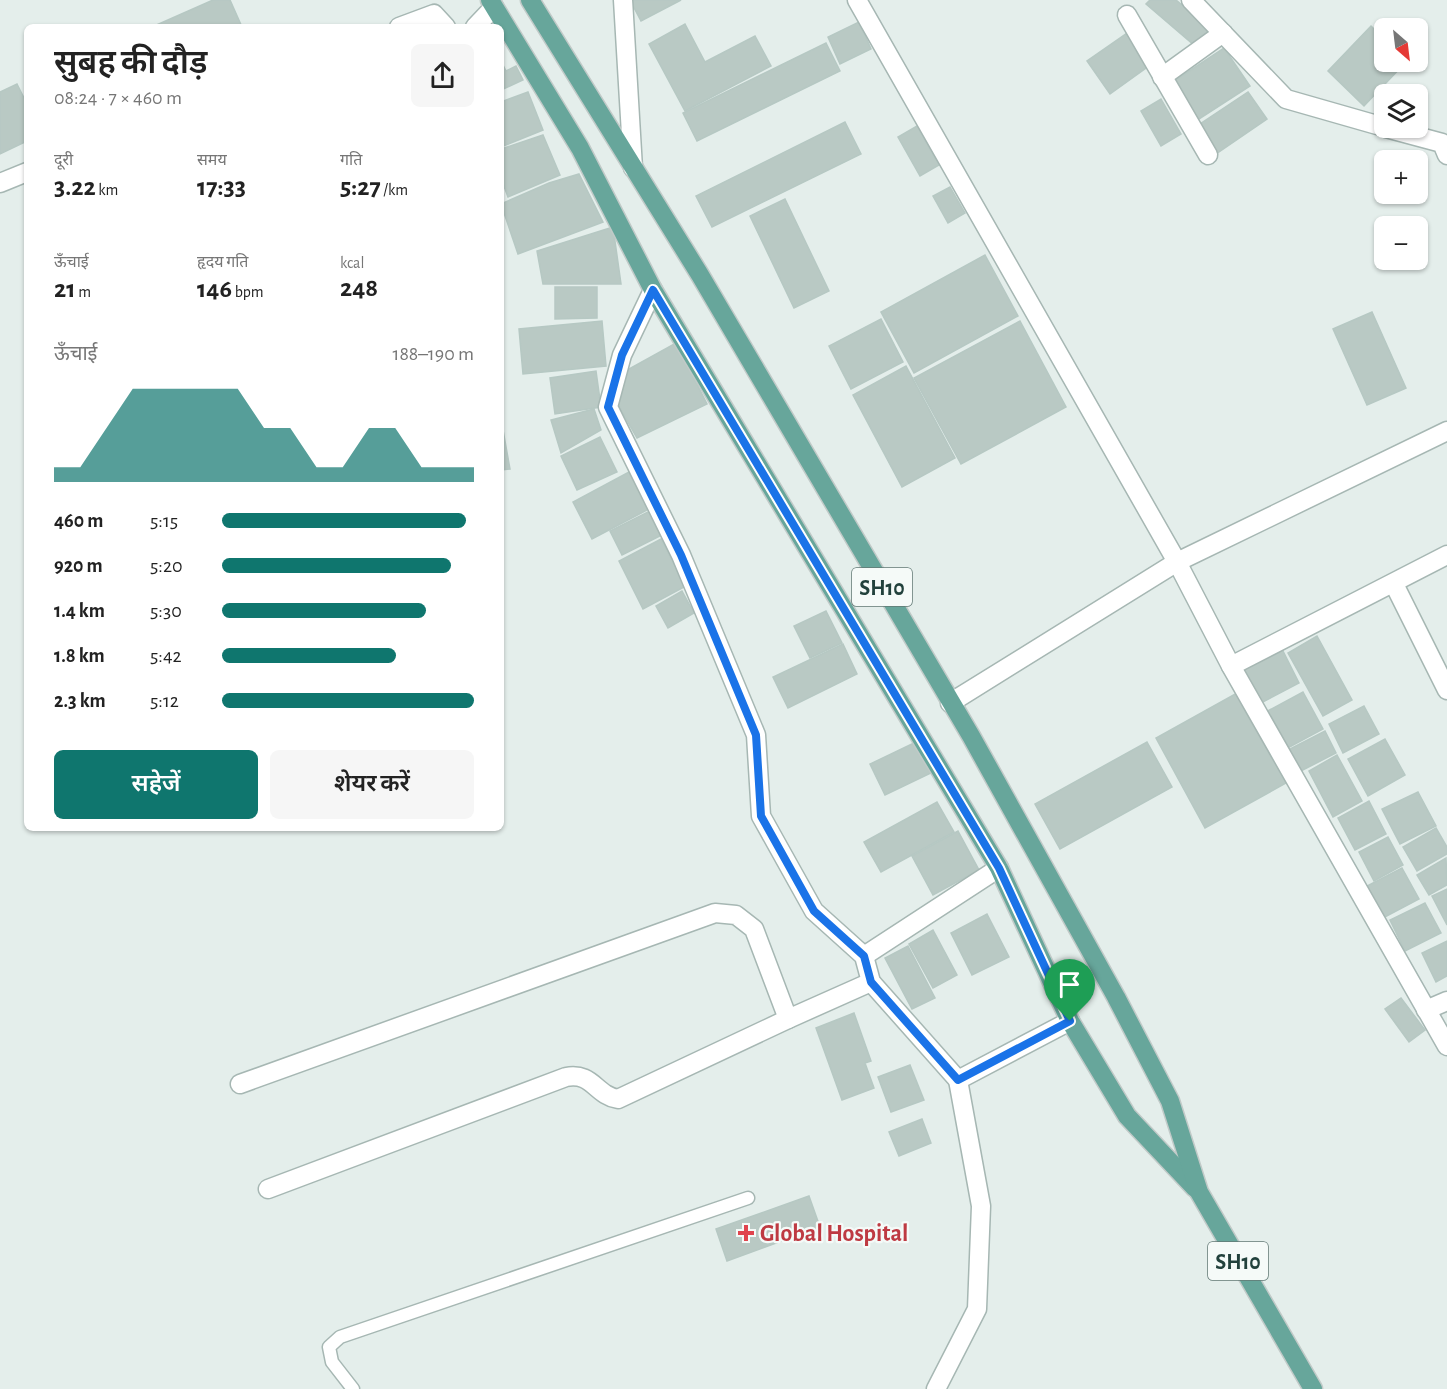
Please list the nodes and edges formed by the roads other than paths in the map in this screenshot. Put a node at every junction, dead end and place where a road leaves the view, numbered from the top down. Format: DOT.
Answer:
graph roads {
  1 [pos="530,0"];
  2 [pos="624,0"];
  3 [pos="857,0"];
  4 [pos="1191,0"];
  5 [pos="492,4"];
  6 [pos="1127,15"];
  7 [pos="407,24"];
  8 [pos="443,24"];
  9 [pos="478,24"];
  10 [pos="1223,33"];
  11 [pos="1162,77"];
  12 [pos="1374,124"];
  13 [pos="1424,138"];
  14 [pos="1208,155"];
  15 [pos="1447,155"];
  16 [pos="633,168"];
  17 [pos="24,173"];
  18 [pos="0,183"];
  19 [pos="653,290"];
  20 [pos="1447,431"];
  21 [pos="1447,555"];
  22 [pos="1177,562"];
  23 [pos="1394,584"];
  24 [pos="1231,666"];
  25 [pos="1447,690"];
  26 [pos="950,704"];
  27 [pos="999,868"];
  28 [pos="864,956"];
  29 [pos="871,982"];
  30 [pos="1447,1001"];
  31 [pos="1426,1010"];
  32 [pos="788,1019"];
  33 [pos="1070,1021"];
  34 [pos="1447,1046"];
  35 [pos="958,1080"];
  36 [pos="240,1084"];
  37 [pos="268,1189"];
  38 [pos="1199,1192"];
  39 [pos="748,1198"];
  40 [pos="353,1389"];
  41 [pos="936,1389"];
  42 [pos="1313,1389"];
  1 -- 16 [label="main road, SH10"];
  2 -- 16 [label="street"];
  3 -- 22 [label="street"];
  4 -- 10 [label="street"];
  5 -- 9 [label="street"];
  5 -- 19 [label="main road, SH10"];
  6 -- 11 [label="street"];
  7 -- 8 [label="street"];
  10 -- 11 [label="street"];
  10 -- 12 [label="street"];
  11 -- 14 [label="street"];
  13 -- 15 [label="street"];
  16 -- 26 [label="main road, SH10"];
  17 -- 18 [label="street"];
  19 -- 27 [label="main road, SH10"];
  19 -- 28 [label="street"];
  20 -- 22 [label="street"];
  21 -- 23 [label="street"];
  22 -- 24 [label="street"];
  22 -- 26 [label="street"];
  23 -- 24 [label="street"];
  23 -- 25 [label="street"];
  24 -- 31 [label="street"];
  26 -- 38 [label="main road, SH10"];
  27 -- 28 [label="street"];
  27 -- 33 [label="main road, SH10"];
  28 -- 29 [label="street"];
  29 -- 32 [label="street"];
  29 -- 35 [label="street"];
  30 -- 31 [label="street"];
  31 -- 34 [label="street"];
  32 -- 36 [label="street"];
  32 -- 37 [label="street"];
  33 -- 35 [label="street"];
  33 -- 38 [label="main road, SH10"];
  35 -- 41 [label="street"];
  38 -- 42 [label="main road, SH10"];
  39 -- 40 [label="lane"];
}
